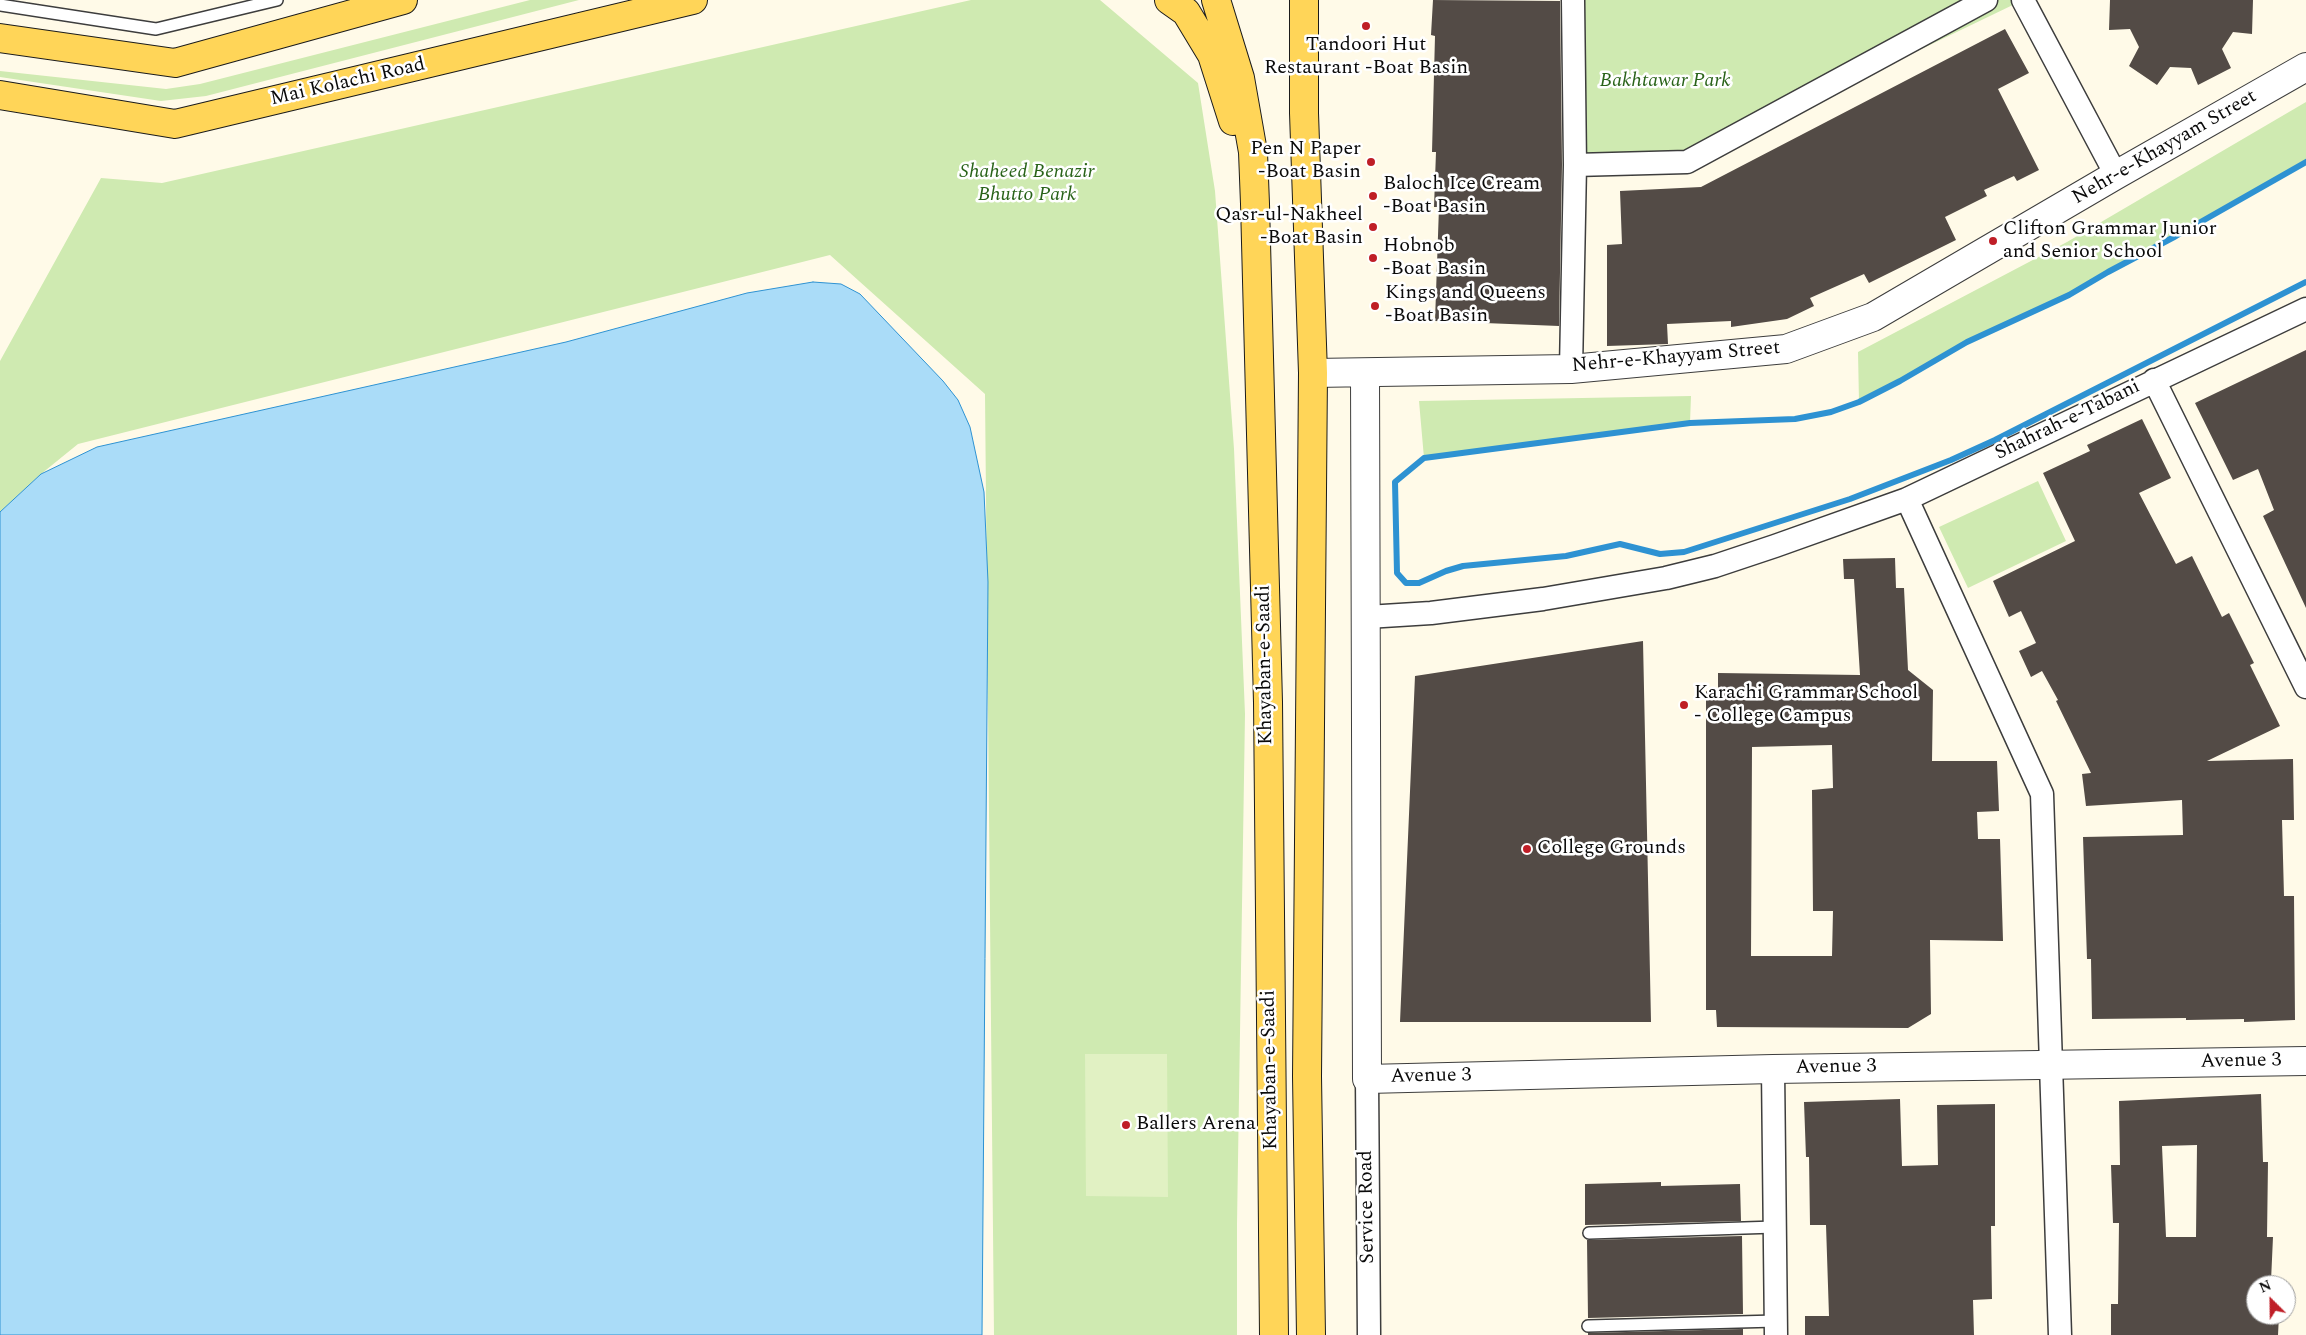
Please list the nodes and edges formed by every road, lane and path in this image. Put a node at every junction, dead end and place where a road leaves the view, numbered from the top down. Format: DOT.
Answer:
graph roads {
  1 [pos="277,0"];
  2 [pos="403,0"];
  3 [pos="692,0"];
  4 [pos="1169,0"];
  5 [pos="1216,0"];
  6 [pos="1287,0"];
  7 [pos="1304,0"];
  8 [pos="1573,0"];
  9 [pos="1986,0"];
  10 [pos="2023,0"];
  11 [pos="0,5"];
  12 [pos="0,38"];
  13 [pos="2306,67"];
  14 [pos="0,95"];
  15 [pos="1304,113"];
  16 [pos="1575,165"];
  17 [pos="2116,175"];
  18 [pos="1255,204"];
  19 [pos="2306,309"];
  20 [pos="1571,369"];
  21 [pos="1313,373"];
  22 [pos="1365,373"];
  23 [pos="2154,380"];
  24 [pos="1907,499"];
  25 [pos="1367,617"];
  26 [pos="2306,688"];
  27 [pos="2306,1061"];
  28 [pos="2052,1065"];
  29 [pos="1773,1069"];
  30 [pos="1367,1079"];
  31 [pos="1775,1227"];
  32 [pos="1589,1233"];
  33 [pos="1588,1326"];
  34 [pos="1776,1328"];
  35 [pos="1274,1335"];
  36 [pos="1311,1335"];
  37 [pos="1369,1335"];
  38 [pos="2060,1335"];
  1 -- 11 [label="lane"];
  2 -- 12 [label="main road"];
  3 -- 14 [label="main road, Mai Kolachi Road"];
  4 -- 18 [label="main road"];
  5 -- 18 [label="main road, Khayaban-e-Saadi"];
  6 -- 15 [label="main road"];
  7 -- 15 [label="main road"];
  8 -- 16 [label="street"];
  9 -- 16 [label="street"];
  10 -- 17 [label="street"];
  13 -- 17 [label="street, Nehr-e-Khayyam Street"];
  15 -- 21 [label="main road, Khayaban-e-Saadi"];
  16 -- 20 [label="street"];
  17 -- 20 [label="street, Nehr-e-Khayyam Street"];
  18 -- 35 [label="main road, Khayaban-e-Saadi"];
  19 -- 23 [label="street, Shahrah-e-Tabani"];
  20 -- 22 [label="street, Nehr-e-Khayyam Street"];
  21 -- 22 [label="street, Nehr-e-Khayyam Street"];
  21 -- 36 [label="main road, Khayaban-e-Saadi"];
  22 -- 25 [label="street"];
  23 -- 24 [label="street, Shahrah-e-Tabani"];
  23 -- 26 [label="street"];
  24 -- 25 [label="street, Shahrah-e-Tabani"];
  24 -- 28 [label="street"];
  25 -- 30 [label="street"];
  27 -- 28 [label="street, Avenue 3"];
  28 -- 29 [label="street, Avenue 3"];
  28 -- 38 [label="street"];
  29 -- 30 [label="street, Avenue 3"];
  29 -- 31 [label="street"];
  30 -- 37 [label="street, Service Road"];
  31 -- 32 [label="lane"];
  31 -- 34 [label="street"];
  33 -- 34 [label="lane"];
}
